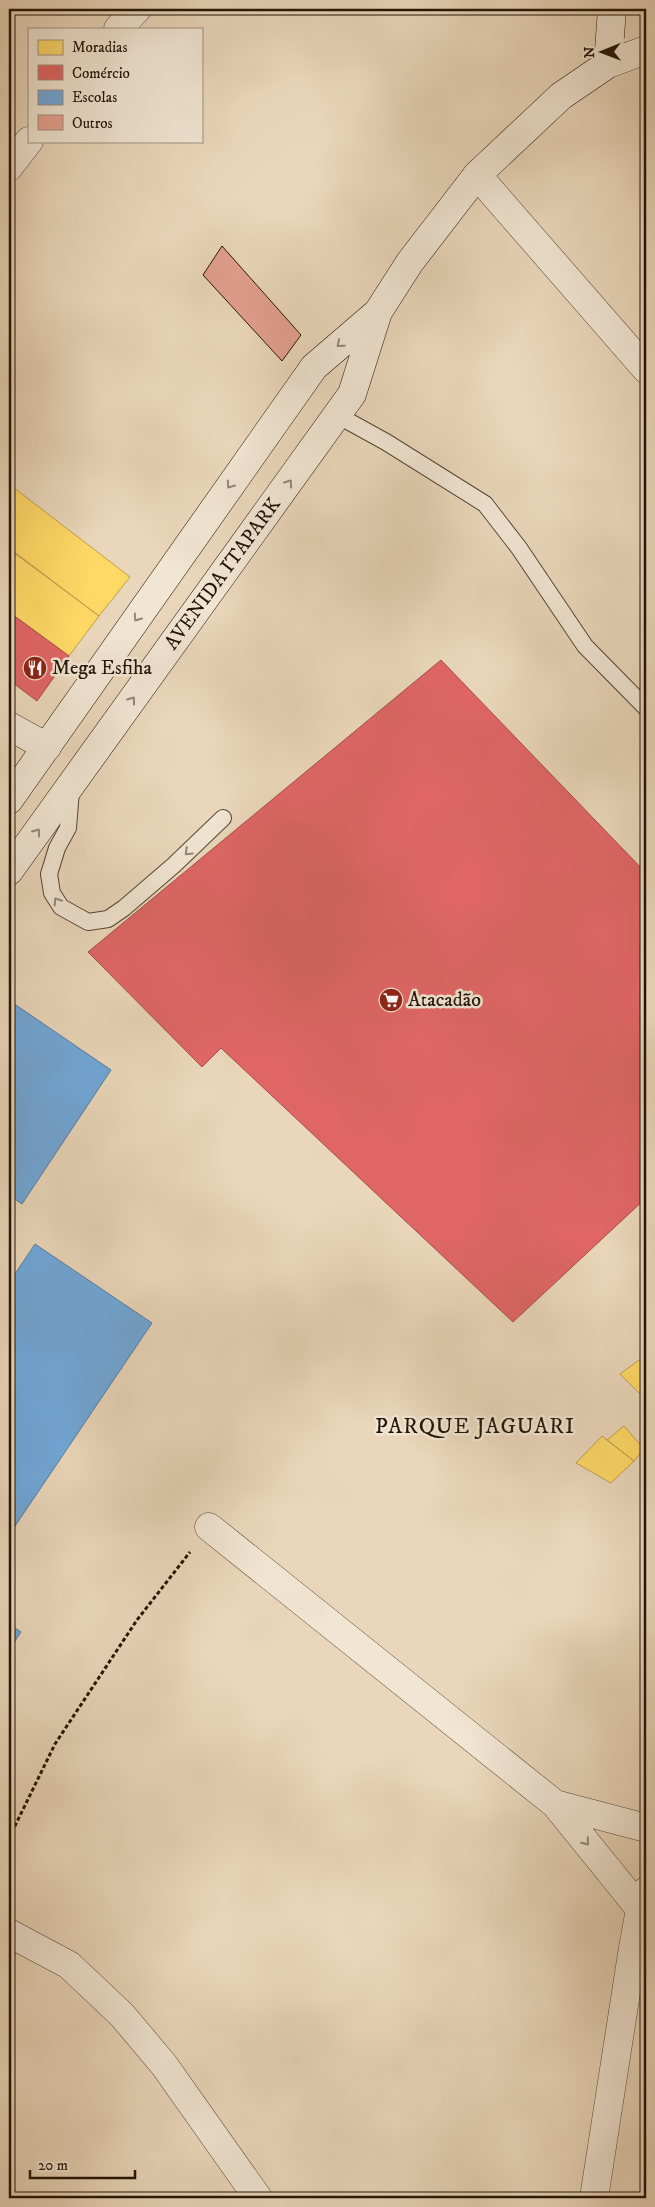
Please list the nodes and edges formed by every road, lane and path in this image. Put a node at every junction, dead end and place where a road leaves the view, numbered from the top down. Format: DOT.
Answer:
graph roads {
  1 [pos="137,9"];
  2 [pos="612,9"];
  3 [pos="119,28"];
  4 [pos="646,50"];
  5 [pos="608,64"];
  6 [pos="28,142"];
  7 [pos="9,167"];
  8 [pos="477,175"];
  9 [pos="378,312"];
  10 [pos="646,369"];
  11 [pos="337,415"];
  12 [pos="646,708"];
  13 [pos="9,726"];
  14 [pos="47,747"];
  15 [pos="71,785"];
  16 [pos="9,800"];
  17 [pos="223,818"];
  18 [pos="9,871"];
  19 [pos="209,1528"];
  20 [pos="555,1804"];
  21 [pos="646,1828"];
  22 [pos="9,1838"];
  23 [pos="643,1900"];
  24 [pos="9,1933"];
  25 [pos="258,2198"];
  26 [pos="594,2198"];
  1 -- 3 [label="main road"];
  2 -- 5 [label="main road"];
  4 -- 5 [label="main road, AVENIDA ITAPARK"];
  5 -- 8 [label="main road, AVENIDA ITAPARK"];
  6 -- 7 [label="main road"];
  8 -- 9 [label="main road, AVENIDA ITAPARK"];
  8 -- 10 [label="main road"];
  9 -- 11 [label="main road, AVENIDA ITAPARK"];
  9 -- 14 [label="main road, AVENIDA ITAPARK, one-way"];
  11 -- 12 [label="lane"];
  15 -- 11 [label="main road, AVENIDA ITAPARK, one-way"];
  13 -- 14 [label="main road"];
  14 -- 16 [label="main road, AVENIDA ITAPARK"];
  17 -- 15 [label="lane, one-way"];
  18 -- 15 [label="main road, AVENIDA ITAPARK, one-way"];
  19 -- 20 [label="main road"];
  19 -- 22 [label="path"];
  20 -- 21 [label="main road"];
  20 -- 23 [label="main road, one-way"];
  23 -- 26 [label="main road"];
  24 -- 25 [label="main road"];
}
